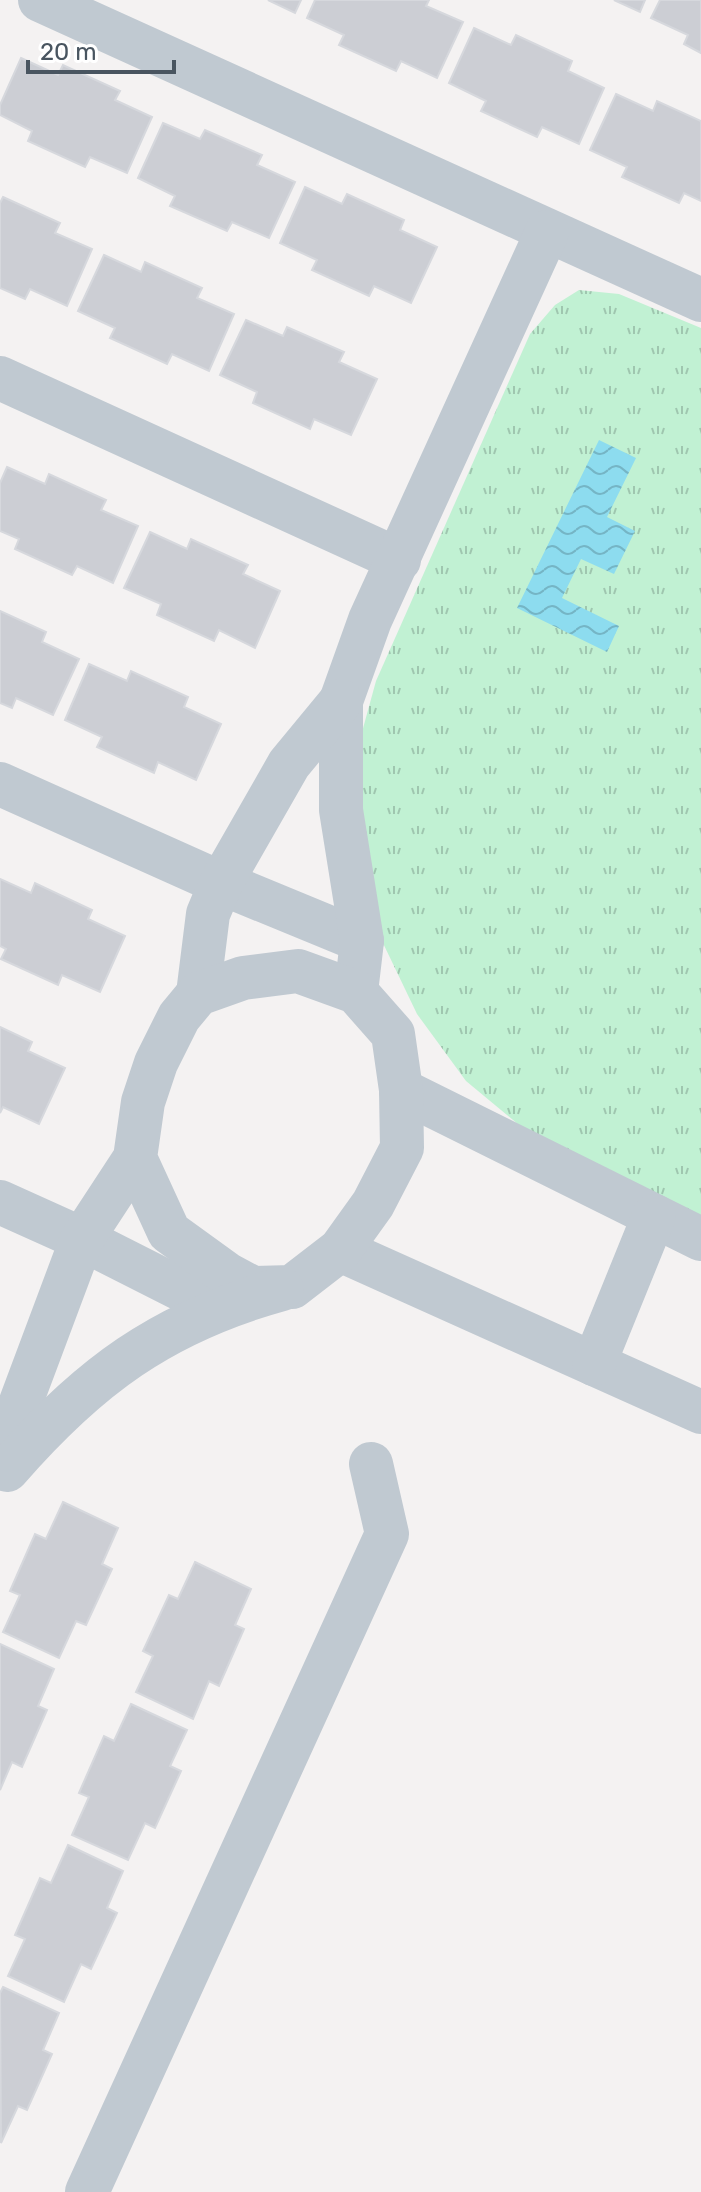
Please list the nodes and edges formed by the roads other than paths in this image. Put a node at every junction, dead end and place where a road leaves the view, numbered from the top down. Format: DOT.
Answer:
graph roads {
  1 [pos="40,0"];
  2 [pos="547,232"];
  3 [pos="701,300"];
  4 [pos="0,378"];
  5 [pos="399,560"];
  6 [pos="341,701"];
  7 [pos="0,784"];
  8 [pos="221,883"];
  9 [pos="362,941"];
  10 [pos="356,992"];
  11 [pos="198,994"];
  12 [pos="401,1090"];
  13 [pos="135,1158"];
  14 [pos="0,1202"];
  15 [pos="654,1216"];
  16 [pos="82,1239"];
  17 [pos="701,1239"];
  18 [pos="340,1250"];
  19 [pos="292,1287"];
  20 [pos="220,1309"];
  21 [pos="594,1364"];
  22 [pos="701,1412"];
  23 [pos="0,1458"];
  24 [pos="371,1464"];
  25 [pos="0,1478"];
  26 [pos="87,2192"];
  1 -- 2 [label="street"];
  2 -- 3 [label="street"];
  2 -- 5 [label="street"];
  4 -- 5 [label="street"];
  5 -- 6 [label="street"];
  6 -- 8 [label="street"];
  6 -- 9 [label="street"];
  7 -- 8 [label="street"];
  8 -- 9 [label="street"];
  8 -- 11 [label="street"];
  9 -- 10 [label="street"];
  10 -- 11 [label="street"];
  10 -- 12 [label="street"];
  11 -- 13 [label="street"];
  12 -- 15 [label="street"];
  12 -- 18 [label="street"];
  13 -- 16 [label="street"];
  13 -- 19 [label="street"];
  14 -- 16 [label="street"];
  15 -- 17 [label="street"];
  15 -- 21 [label="street"];
  16 -- 20 [label="street"];
  16 -- 23 [label="street"];
  18 -- 19 [label="street"];
  18 -- 21 [label="street"];
  19 -- 20 [label="street"];
  20 -- 25 [label="street"];
  21 -- 22 [label="street"];
  24 -- 26 [label="street"];
}
